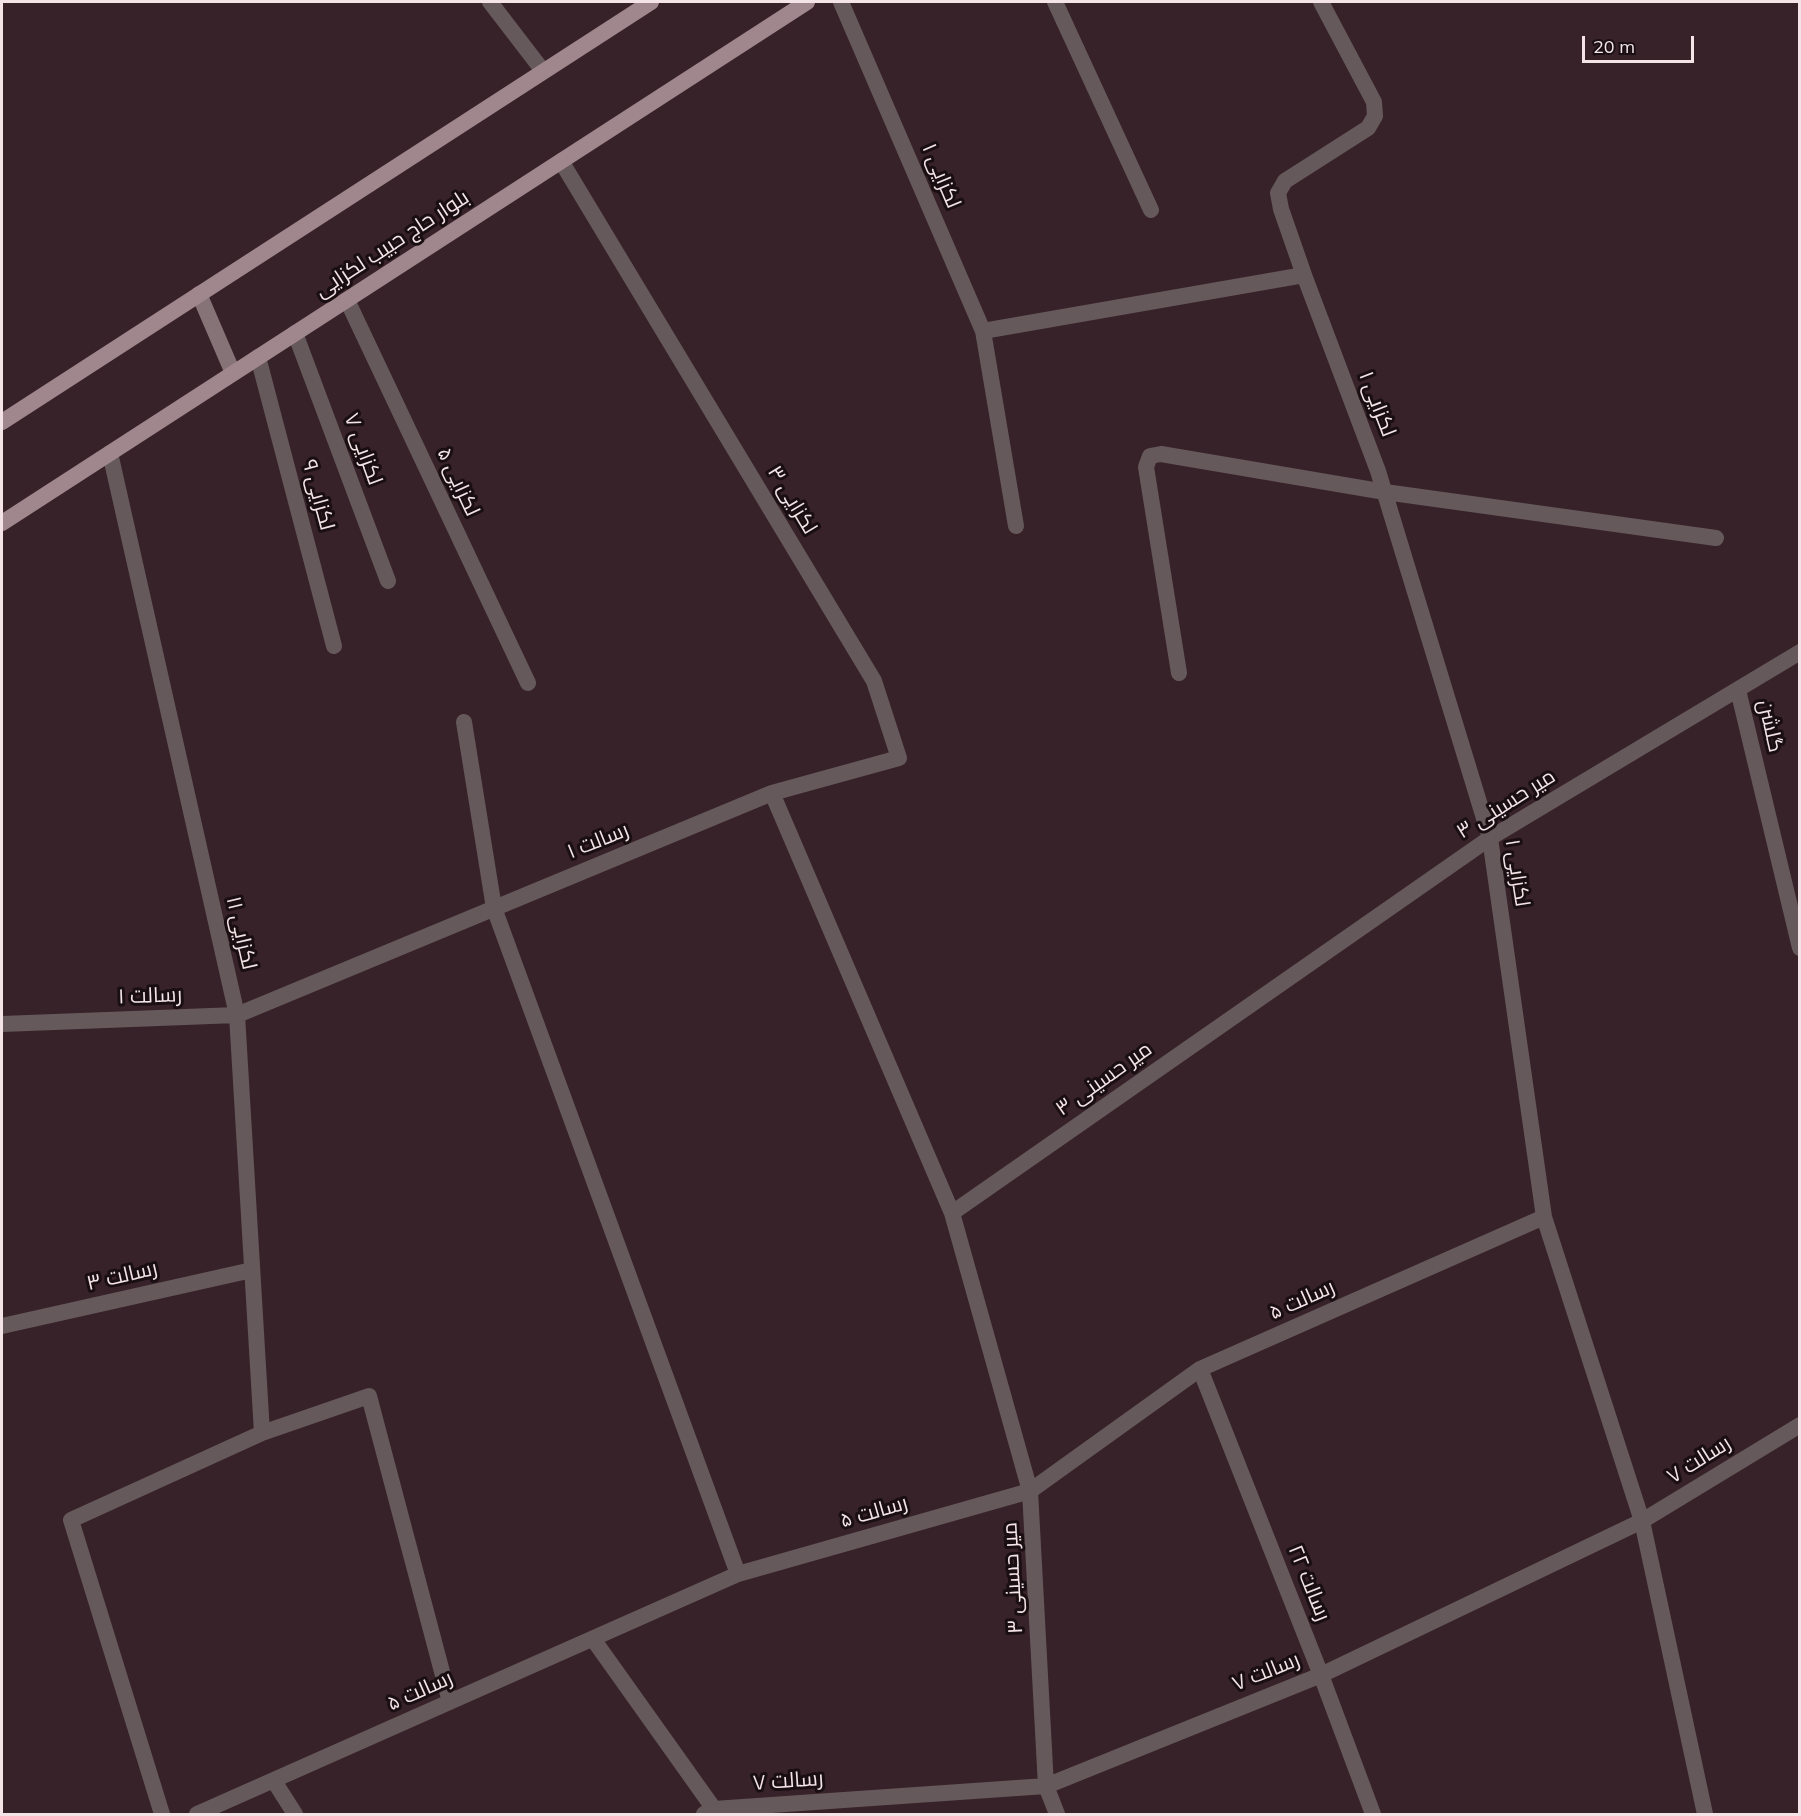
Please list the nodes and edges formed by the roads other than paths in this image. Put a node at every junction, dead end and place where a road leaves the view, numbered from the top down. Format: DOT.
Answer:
graph roads {
  1 [pos="490,2"];
  2 [pos="651,2"];
  3 [pos="807,2"];
  4 [pos="841,2"];
  5 [pos="1055,2"];
  6 [pos="1321,2"];
  7 [pos="543,71"];
  8 [pos="561,161"];
  9 [pos="1151,210"];
  10 [pos="1304,275"];
  11 [pos="199,294"];
  12 [pos="347,300"];
  13 [pos="983,331"];
  14 [pos="296,333"];
  15 [pos="258,357"];
  16 [pos="233,373"];
  17 [pos="2,422"];
  18 [pos="110,453"];
  19 [pos="1384,492"];
  20 [pos="2,523"];
  21 [pos="1016,526"];
  22 [pos="1716,538"];
  23 [pos="387,581"];
  24 [pos="334,646"];
  25 [pos="1800,652"];
  26 [pos="1179,673"];
  27 [pos="528,683"];
  28 [pos="1738,690"];
  29 [pos="464,722"];
  30 [pos="772,793"];
  31 [pos="1490,838"];
  32 [pos="494,908"];
  33 [pos="1800,948"];
  34 [pos="237,1015"];
  35 [pos="2,1024"];
  36 [pos="952,1212"];
  37 [pos="1544,1217"];
  38 [pos="252,1270"];
  39 [pos="2,1326"];
  40 [pos="1200,1370"];
  41 [pos="1800,1425"];
  42 [pos="262,1433"];
  43 [pos="1030,1491"];
  44 [pos="1642,1521"];
  45 [pos="738,1574"];
  46 [pos="593,1639"];
  47 [pos="1321,1675"];
  48 [pos="450,1702"];
  49 [pos="274,1780"];
  50 [pos="1046,1786"];
  51 [pos="712,1813"];
  52 [pos="162,1815"];
  53 [pos="197,1815"];
  54 [pos="295,1815"];
  55 [pos="1057,1815"];
  56 [pos="1374,1815"];
  57 [pos="1704,1815"];
  1 -- 7 [label="street"];
  2 -- 7 [label="main road"];
  3 -- 8 [label="main road, بلوار حاج حبیب لکزايی"];
  4 -- 13 [label="street, لکزایی ۱"];
  5 -- 9 [label="street"];
  6 -- 10 [label="street, لکزایی ۱"];
  7 -- 11 [label="main road"];
  8 -- 12 [label="main road, بلوار حاج حبیب لکزايی"];
  8 -- 30 [label="street, لکزایی ۳"];
  10 -- 13 [label="street"];
  10 -- 19 [label="street, لکزایی ۱"];
  11 -- 16 [label="main road"];
  11 -- 17 [label="main road"];
  12 -- 14 [label="main road, بلوار حاج حبیب لکزايی"];
  12 -- 27 [label="street, لکزایی ۵"];
  13 -- 21 [label="street, لکزایی ۱"];
  14 -- 15 [label="main road, بلوار حاج حبیب لکزايی"];
  14 -- 23 [label="street, لکزایی ۷"];
  15 -- 16 [label="main road, بلوار حاج حبیب لکزايی"];
  15 -- 24 [label="street, لکزایی ۹"];
  16 -- 18 [label="main road, بلوار حاج حبیب لکزايی"];
  18 -- 20 [label="main road, بلوار حاج حبیب لکزايی"];
  18 -- 34 [label="street, لکزایی ۱۱"];
  19 -- 22 [label="street"];
  19 -- 26 [label="street"];
  19 -- 31 [label="street, لکزایی ۱"];
  25 -- 28 [label="street, میر حسینی ۳"];
  28 -- 31 [label="street, میر حسینی ۳"];
  28 -- 33 [label="street, گلشن"];
  29 -- 32 [label="street"];
  30 -- 32 [label="street, رسالت ۱"];
  30 -- 36 [label="street"];
  31 -- 36 [label="street, میر حسینی ۳"];
  31 -- 37 [label="street, لکزایی ۱"];
  32 -- 34 [label="street, رسالت ۱"];
  32 -- 45 [label="street"];
  34 -- 35 [label="street, رسالت ۱"];
  34 -- 38 [label="street, لکزایی ۱۱"];
  36 -- 43 [label="street, میر حسینی ۳"];
  37 -- 40 [label="street, رسالت ۵"];
  37 -- 44 [label="street, لکزایی ۱"];
  38 -- 39 [label="street, رسالت ۳"];
  38 -- 42 [label="street, لکزایی ۱۱"];
  40 -- 43 [label="street, رسالت ۵"];
  40 -- 47 [label="street, رسالت ۲۲"];
  41 -- 44 [label="street, رسالت ۷"];
  42 -- 48 [label="street"];
  42 -- 52 [label="street"];
  43 -- 45 [label="street, رسالت ۵"];
  43 -- 50 [label="street, میر حسینی ۳"];
  44 -- 47 [label="street, رسالت ۷"];
  44 -- 57 [label="street, لکزایی ۱"];
  45 -- 46 [label="street, رسالت ۵"];
  46 -- 48 [label="street, رسالت ۵"];
  46 -- 51 [label="street"];
  47 -- 50 [label="street, رسالت ۷"];
  47 -- 56 [label="street, رسالت ۲۲"];
  48 -- 49 [label="street, رسالت ۵"];
  49 -- 53 [label="street, رسالت ۵"];
  49 -- 54 [label="street"];
  50 -- 51 [label="street, رسالت ۷"];
  50 -- 55 [label="street, میر حسینی ۳"];
}
